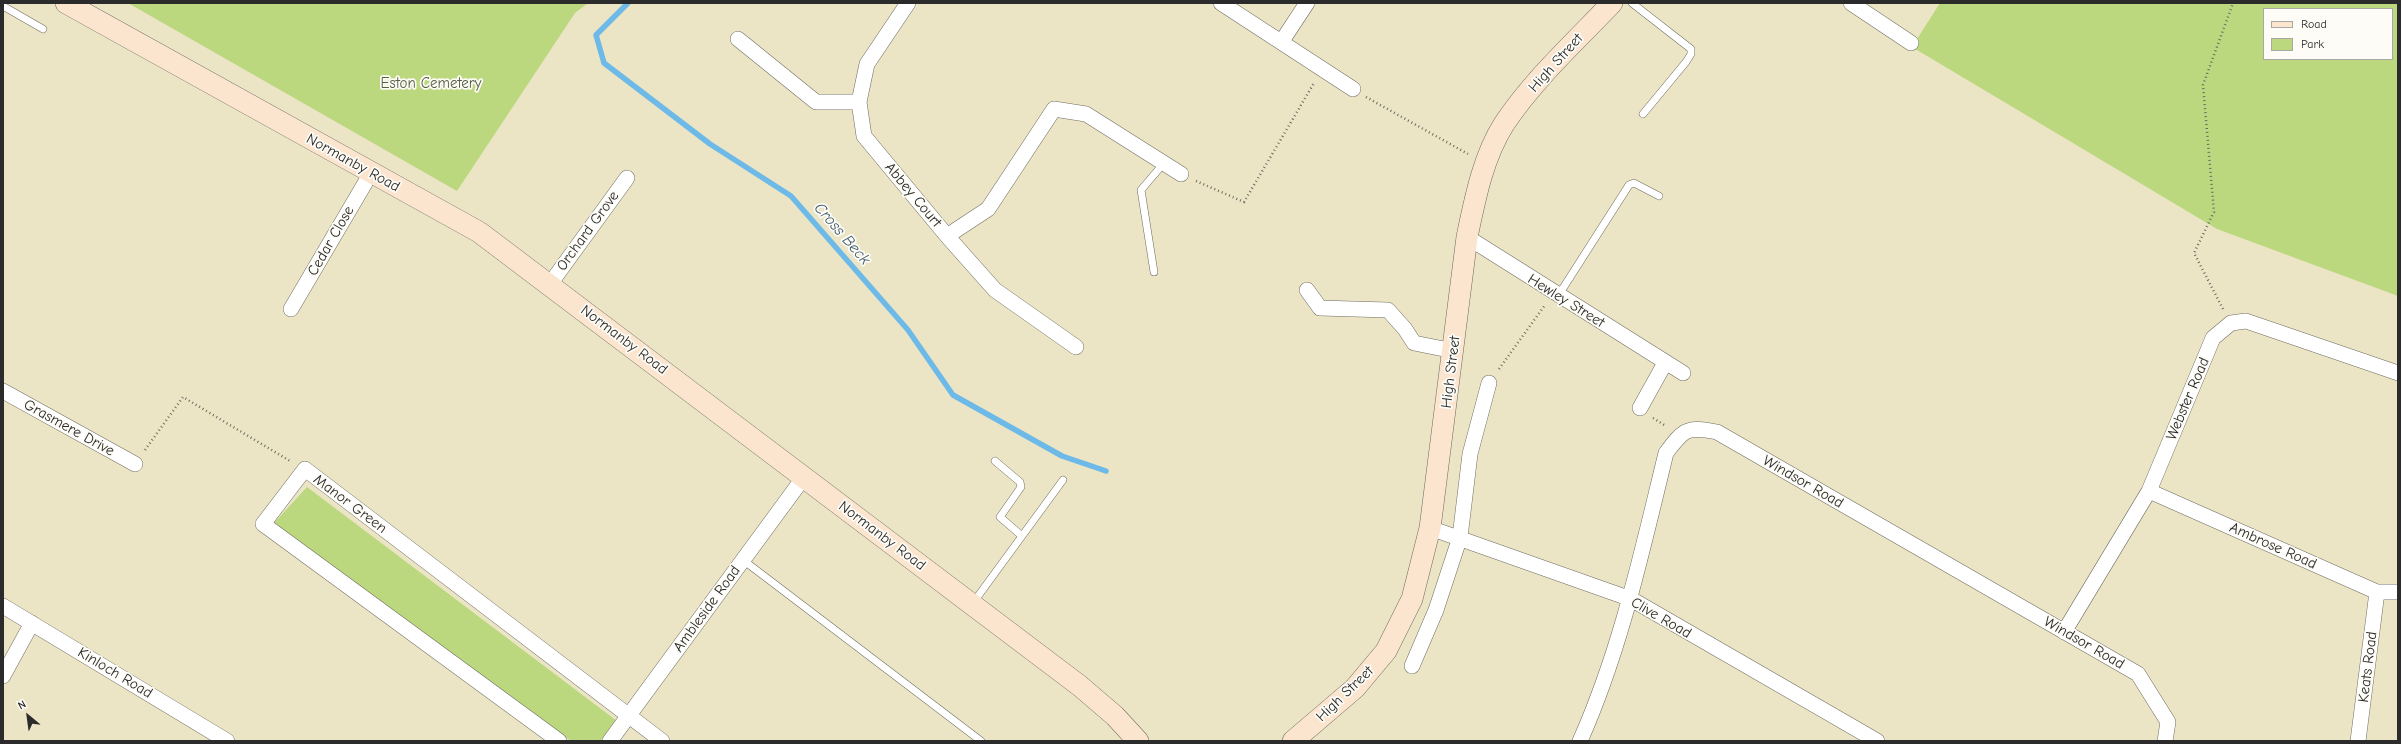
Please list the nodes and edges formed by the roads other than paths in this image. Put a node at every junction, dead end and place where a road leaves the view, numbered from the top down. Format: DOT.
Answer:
graph roads {
  1 [pos="66,3"];
  2 [pos="1221,3"];
  3 [pos="1307,3"];
  4 [pos="1612,3"];
  5 [pos="1632,3"];
  6 [pos="1851,3"];
  7 [pos="905,4"];
  8 [pos="3,6"];
  9 [pos="43,29"];
  10 [pos="738,39"];
  11 [pos="1282,41"];
  12 [pos="1911,43"];
  13 [pos="1353,89"];
  14 [pos="859,102"];
  15 [pos="1643,114"];
  16 [pos="1164,163"];
  17 [pos="371,173"];
  18 [pos="1181,174"];
  19 [pos="626,178"];
  20 [pos="1659,196"];
  21 [pos="946,236"];
  22 [pos="1468,237"];
  23 [pos="1154,272"];
  24 [pos="550,284"];
  25 [pos="1307,290"];
  26 [pos="1556,294"];
  27 [pos="291,309"];
  28 [pos="1076,347"];
  29 [pos="1454,351"];
  30 [pos="1666,363"];
  31 [pos="1683,373"];
  32 [pos="2398,373"];
  33 [pos="1490,383"];
  34 [pos="3,392"];
  35 [pos="1640,408"];
  36 [pos="996,461"];
  37 [pos="135,464"];
  38 [pos="804,477"];
  39 [pos="1063,480"];
  40 [pos="2149,491"];
  41 [pos="1430,528"];
  42 [pos="1022,536"];
  43 [pos="1460,537"];
  44 [pos="743,560"];
  45 [pos="2377,592"];
  46 [pos="2398,592"];
  47 [pos="1631,599"];
  48 [pos="972,604"];
  49 [pos="3,606"];
  50 [pos="32,623"];
  51 [pos="2064,632"];
  52 [pos="1412,666"];
  53 [pos="3,676"];
  54 [pos="629,716"];
  55 [pos="227,741"];
  56 [pos="560,741"];
  57 [pos="610,741"];
  58 [pos="662,741"];
  59 [pos="981,741"];
  60 [pos="1138,741"];
  61 [pos="1293,741"];
  62 [pos="1580,741"];
  63 [pos="1877,741"];
  64 [pos="2165,741"];
  65 [pos="2358,741"];
  1 -- 17 [label="street, Normanby Road"];
  2 -- 11 [label="street"];
  3 -- 11 [label="street"];
  4 -- 22 [label="street, High Street"];
  5 -- 15 [label="lane"];
  6 -- 12 [label="street"];
  7 -- 14 [label="street, Abbey Court"];
  8 -- 9 [label="lane"];
  10 -- 14 [label="street"];
  11 -- 13 [label="street"];
  14 -- 21 [label="street, Abbey Court"];
  16 -- 18 [label="street, Abbey Court"];
  16 -- 21 [label="street, Abbey Court"];
  16 -- 23 [label="lane"];
  17 -- 24 [label="street, Normanby Road"];
  17 -- 27 [label="street, Cedar Close"];
  19 -- 24 [label="street, Orchard Grove"];
  20 -- 26 [label="lane"];
  21 -- 28 [label="street"];
  22 -- 26 [label="street, Hewley Street"];
  22 -- 29 [label="street, High Street"];
  24 -- 38 [label="street, Normanby Road"];
  25 -- 29 [label="street"];
  26 -- 30 [label="street, Hewley Street"];
  29 -- 41 [label="street, High Street"];
  30 -- 31 [label="street, Hewley Street"];
  30 -- 35 [label="street"];
  32 -- 40 [label="street, Webster Road"];
  33 -- 43 [label="street"];
  34 -- 37 [label="street, Grasmere Drive"];
  36 -- 42 [label="lane"];
  38 -- 44 [label="street, Ambleside Road"];
  38 -- 48 [label="street, Normanby Road"];
  39 -- 42 [label="lane"];
  40 -- 45 [label="street, Ambrose Road"];
  40 -- 51 [label="street, Webster Road"];
  41 -- 43 [label="street, Clive Road"];
  41 -- 61 [label="street, High Street"];
  42 -- 48 [label="lane"];
  43 -- 47 [label="street, Clive Road"];
  43 -- 52 [label="street"];
  44 -- 54 [label="street, Ambleside Road"];
  44 -- 59 [label="lane"];
  45 -- 46 [label="street, Ambrose Road"];
  45 -- 65 [label="street, Keats Road"];
  47 -- 51 [label="street, Windsor Road"];
  47 -- 62 [label="street, Windsor Road"];
  47 -- 63 [label="street, Clive Road"];
  48 -- 60 [label="street, Normanby Road"];
  49 -- 50 [label="street, Kinloch Road"];
  50 -- 53 [label="street"];
  50 -- 55 [label="street, Kinloch Road"];
  51 -- 64 [label="street, Windsor Road"];
  54 -- 56 [label="street, Manor Green"];
  54 -- 57 [label="street, Ambleside Road"];
  54 -- 58 [label="street, Manor Green"];
}
